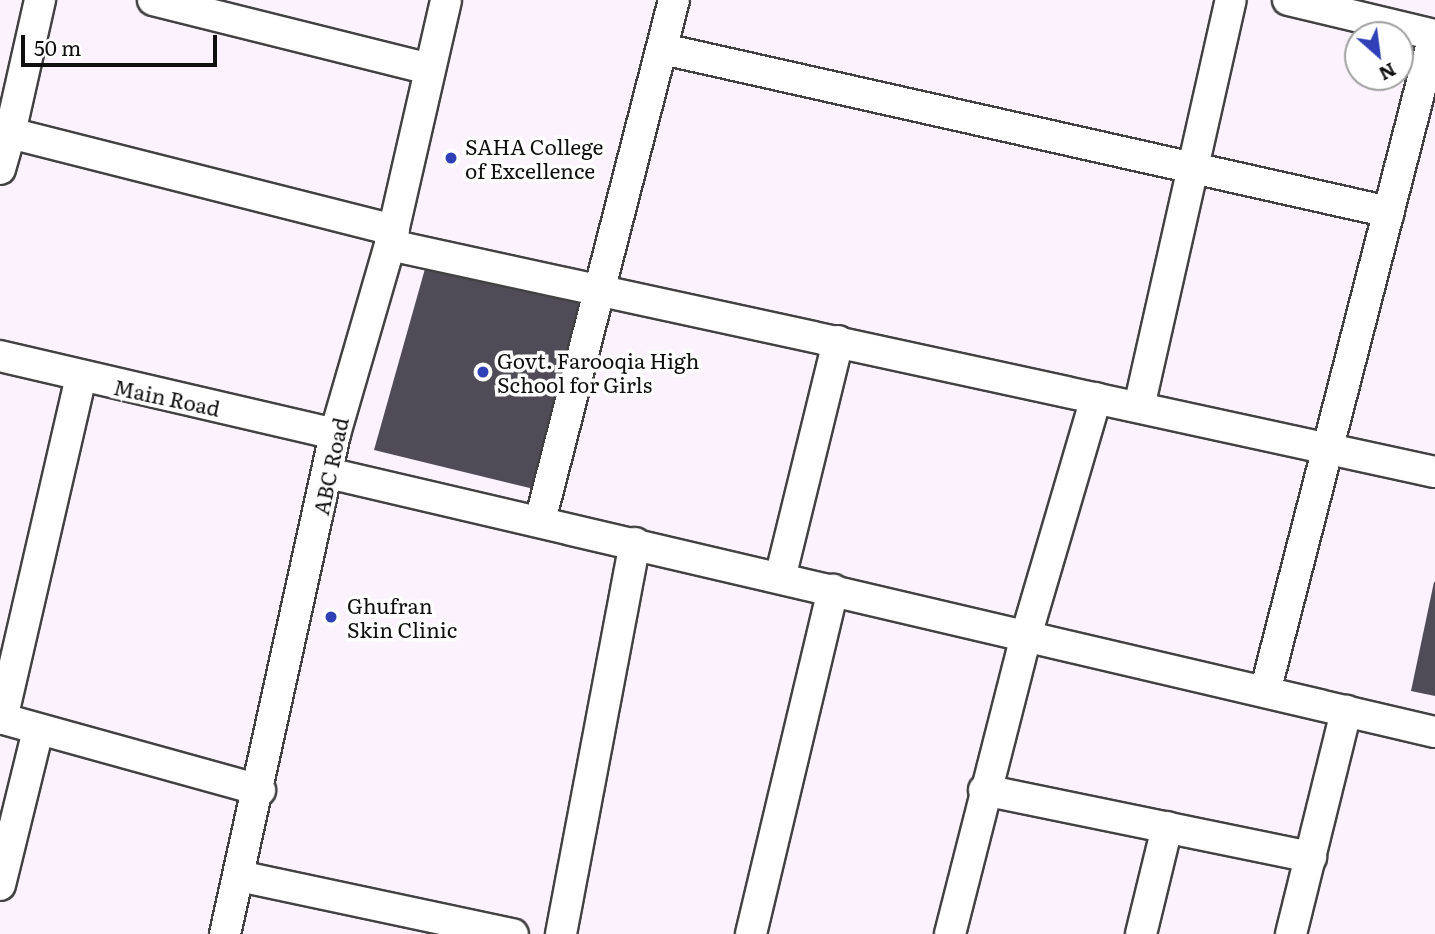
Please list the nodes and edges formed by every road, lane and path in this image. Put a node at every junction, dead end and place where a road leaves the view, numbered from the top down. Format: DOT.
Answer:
graph roads {
  1 [pos="40,0"];
  2 [pos="153,0"];
  3 [pos="446,0"];
  4 [pos="674,0"];
  5 [pos="1231,0"];
  6 [pos="1287,0"];
  7 [pos="1435,35"];
  8 [pos="663,49"];
  9 [pos="429,69"];
  10 [pos="10,133"];
  11 [pos="1193,168"];
  12 [pos="0,169"];
  13 [pos="1389,212"];
  14 [pos="392,238"];
  15 [pos="600,289"];
  16 [pos="838,341"];
  17 [pos="0,356"];
  18 [pos="81,378"];
  19 [pos="1096,397"];
  20 [pos="1139,407"];
  21 [pos="335,434"];
  22 [pos="1329,448"];
  23 [pos="1435,472"];
  24 [pos="328,473"];
  25 [pos="540,521"];
  26 [pos="635,543"];
  27 [pos="780,578"];
  28 [pos="834,590"];
  29 [pos="1026,636"];
  30 [pos="1265,692"];
  31 [pos="1346,711"];
  32 [pos="1,719"];
  33 [pos="38,730"];
  34 [pos="1435,732"];
  35 [pos="260,790"];
  36 [pos="984,790"];
  37 [pos="1167,827"];
  38 [pos="1311,857"];
  39 [pos="239,876"];
  40 [pos="0,885"];
  41 [pos="225,934"];
  42 [pos="513,934"];
  43 [pos="561,934"];
  44 [pos="751,934"];
  45 [pos="950,934"];
  46 [pos="1141,934"];
  47 [pos="1291,934"];
  1 -- 10 [label="street"];
  2 -- 9 [label="street"];
  3 -- 9 [label="street, ABC Road"];
  4 -- 8 [label="street"];
  5 -- 11 [label="street"];
  6 -- 7 [label="street"];
  7 -- 13 [label="street"];
  8 -- 11 [label="street"];
  8 -- 15 [label="street"];
  9 -- 14 [label="street, ABC Road"];
  10 -- 12 [label="street"];
  10 -- 14 [label="street"];
  11 -- 13 [label="street"];
  11 -- 20 [label="street"];
  13 -- 22 [label="street"];
  14 -- 15 [label="street"];
  14 -- 21 [label="street, ABC Road"];
  15 -- 16 [label="street"];
  15 -- 25 [label="street"];
  16 -- 19 [label="street"];
  16 -- 27 [label="street"];
  17 -- 18 [label="street, Main Road"];
  18 -- 21 [label="street, Main Road"];
  18 -- 32 [label="street"];
  19 -- 20 [label="street"];
  19 -- 29 [label="street"];
  20 -- 22 [label="street"];
  21 -- 24 [label="street, ABC Road"];
  22 -- 23 [label="street"];
  22 -- 30 [label="street"];
  24 -- 25 [label="street"];
  24 -- 35 [label="street, ABC Road"];
  25 -- 26 [label="street"];
  26 -- 27 [label="street"];
  26 -- 43 [label="street"];
  27 -- 28 [label="street"];
  28 -- 29 [label="street"];
  28 -- 44 [label="street"];
  29 -- 30 [label="street"];
  29 -- 36 [label="street"];
  30 -- 31 [label="street"];
  31 -- 34 [label="street"];
  31 -- 38 [label="street"];
  32 -- 33 [label="street"];
  33 -- 35 [label="street"];
  33 -- 40 [label="street"];
  35 -- 39 [label="street, ABC Road"];
  36 -- 37 [label="street"];
  36 -- 45 [label="street"];
  37 -- 38 [label="street"];
  37 -- 46 [label="street"];
  38 -- 47 [label="street"];
  39 -- 41 [label="street, ABC Road"];
  39 -- 42 [label="street"];
}
